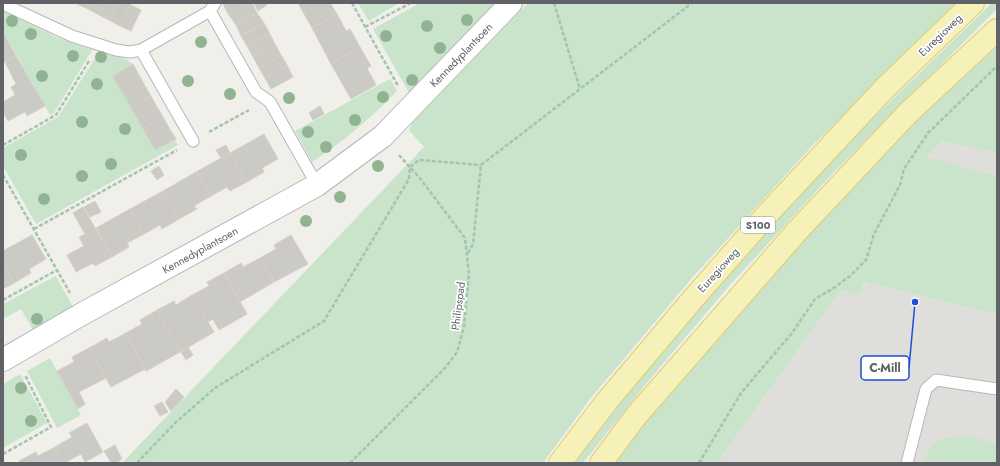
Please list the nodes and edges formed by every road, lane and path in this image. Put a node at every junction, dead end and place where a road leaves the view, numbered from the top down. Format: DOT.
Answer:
graph roads {
  1 [pos="352,3"];
  2 [pos="410,3"];
  3 [pos="511,3"];
  4 [pos="554,3"];
  5 [pos="692,3"];
  6 [pos="973,3"];
  7 [pos="3,4"];
  8 [pos="212,7"];
  9 [pos="365,27"];
  10 [pos="997,30"];
  11 [pos="99,45"];
  12 [pos="141,50"];
  13 [pos="997,66"];
  14 [pos="580,89"];
  15 [pos="267,100"];
  16 [pos="410,108"];
  17 [pos="383,136"];
  18 [pos="193,141"];
  19 [pos="3,144"];
  20 [pos="481,165"];
  21 [pos="410,167"];
  22 [pos="3,175"];
  23 [pos="317,185"];
  24 [pos="34,229"];
  25 [pos="467,253"];
  26 [pos="57,270"];
  27 [pos="3,300"];
  28 [pos="82,314"];
  29 [pos="8,356"];
  30 [pos="997,389"];
  31 [pos="3,454"];
  32 [pos="137,463"];
  33 [pos="350,463"];
  34 [pos="560,463"];
  35 [pos="601,463"];
  36 [pos="699,463"];
  37 [pos="907,463"];
  1 -- 9 [label="path"];
  2 -- 9 [label="path"];
  3 -- 16 [label="street, Kennedyplantsoen"];
  4 -- 14 [label="path"];
  5 -- 14 [label="path"];
  6 -- 34 [label="main road, Euregioweg / S100"];
  7 -- 11 [label="lane"];
  8 -- 12 [label="lane"];
  8 -- 15 [label="lane"];
  9 -- 16 [label="path"];
  10 -- 35 [label="main road, S100"];
  11 -- 12 [label="lane"];
  11 -- 19 [label="path"];
  12 -- 18 [label="lane"];
  13 -- 36 [label="path"];
  14 -- 20 [label="path"];
  15 -- 18 [label="path"];
  15 -- 23 [label="lane"];
  16 -- 17 [label="street, Kennedyplantsoen"];
  17 -- 21 [label="path, Philipspad"];
  17 -- 23 [label="street, Kennedyplantsoen"];
  18 -- 24 [label="path"];
  20 -- 21 [label="path"];
  20 -- 25 [label="path"];
  21 -- 25 [label="path, Philipspad"];
  21 -- 32 [label="path"];
  22 -- 24 [label="path"];
  23 -- 28 [label="street, Kennedyplantsoen"];
  24 -- 26 [label="path"];
  25 -- 33 [label="path, Philipspad"];
  26 -- 27 [label="path"];
  26 -- 28 [label="path"];
  28 -- 29 [label="street, Kennedyplantsoen"];
  29 -- 31 [label="path"];
  30 -- 37 [label="lane"];
}
